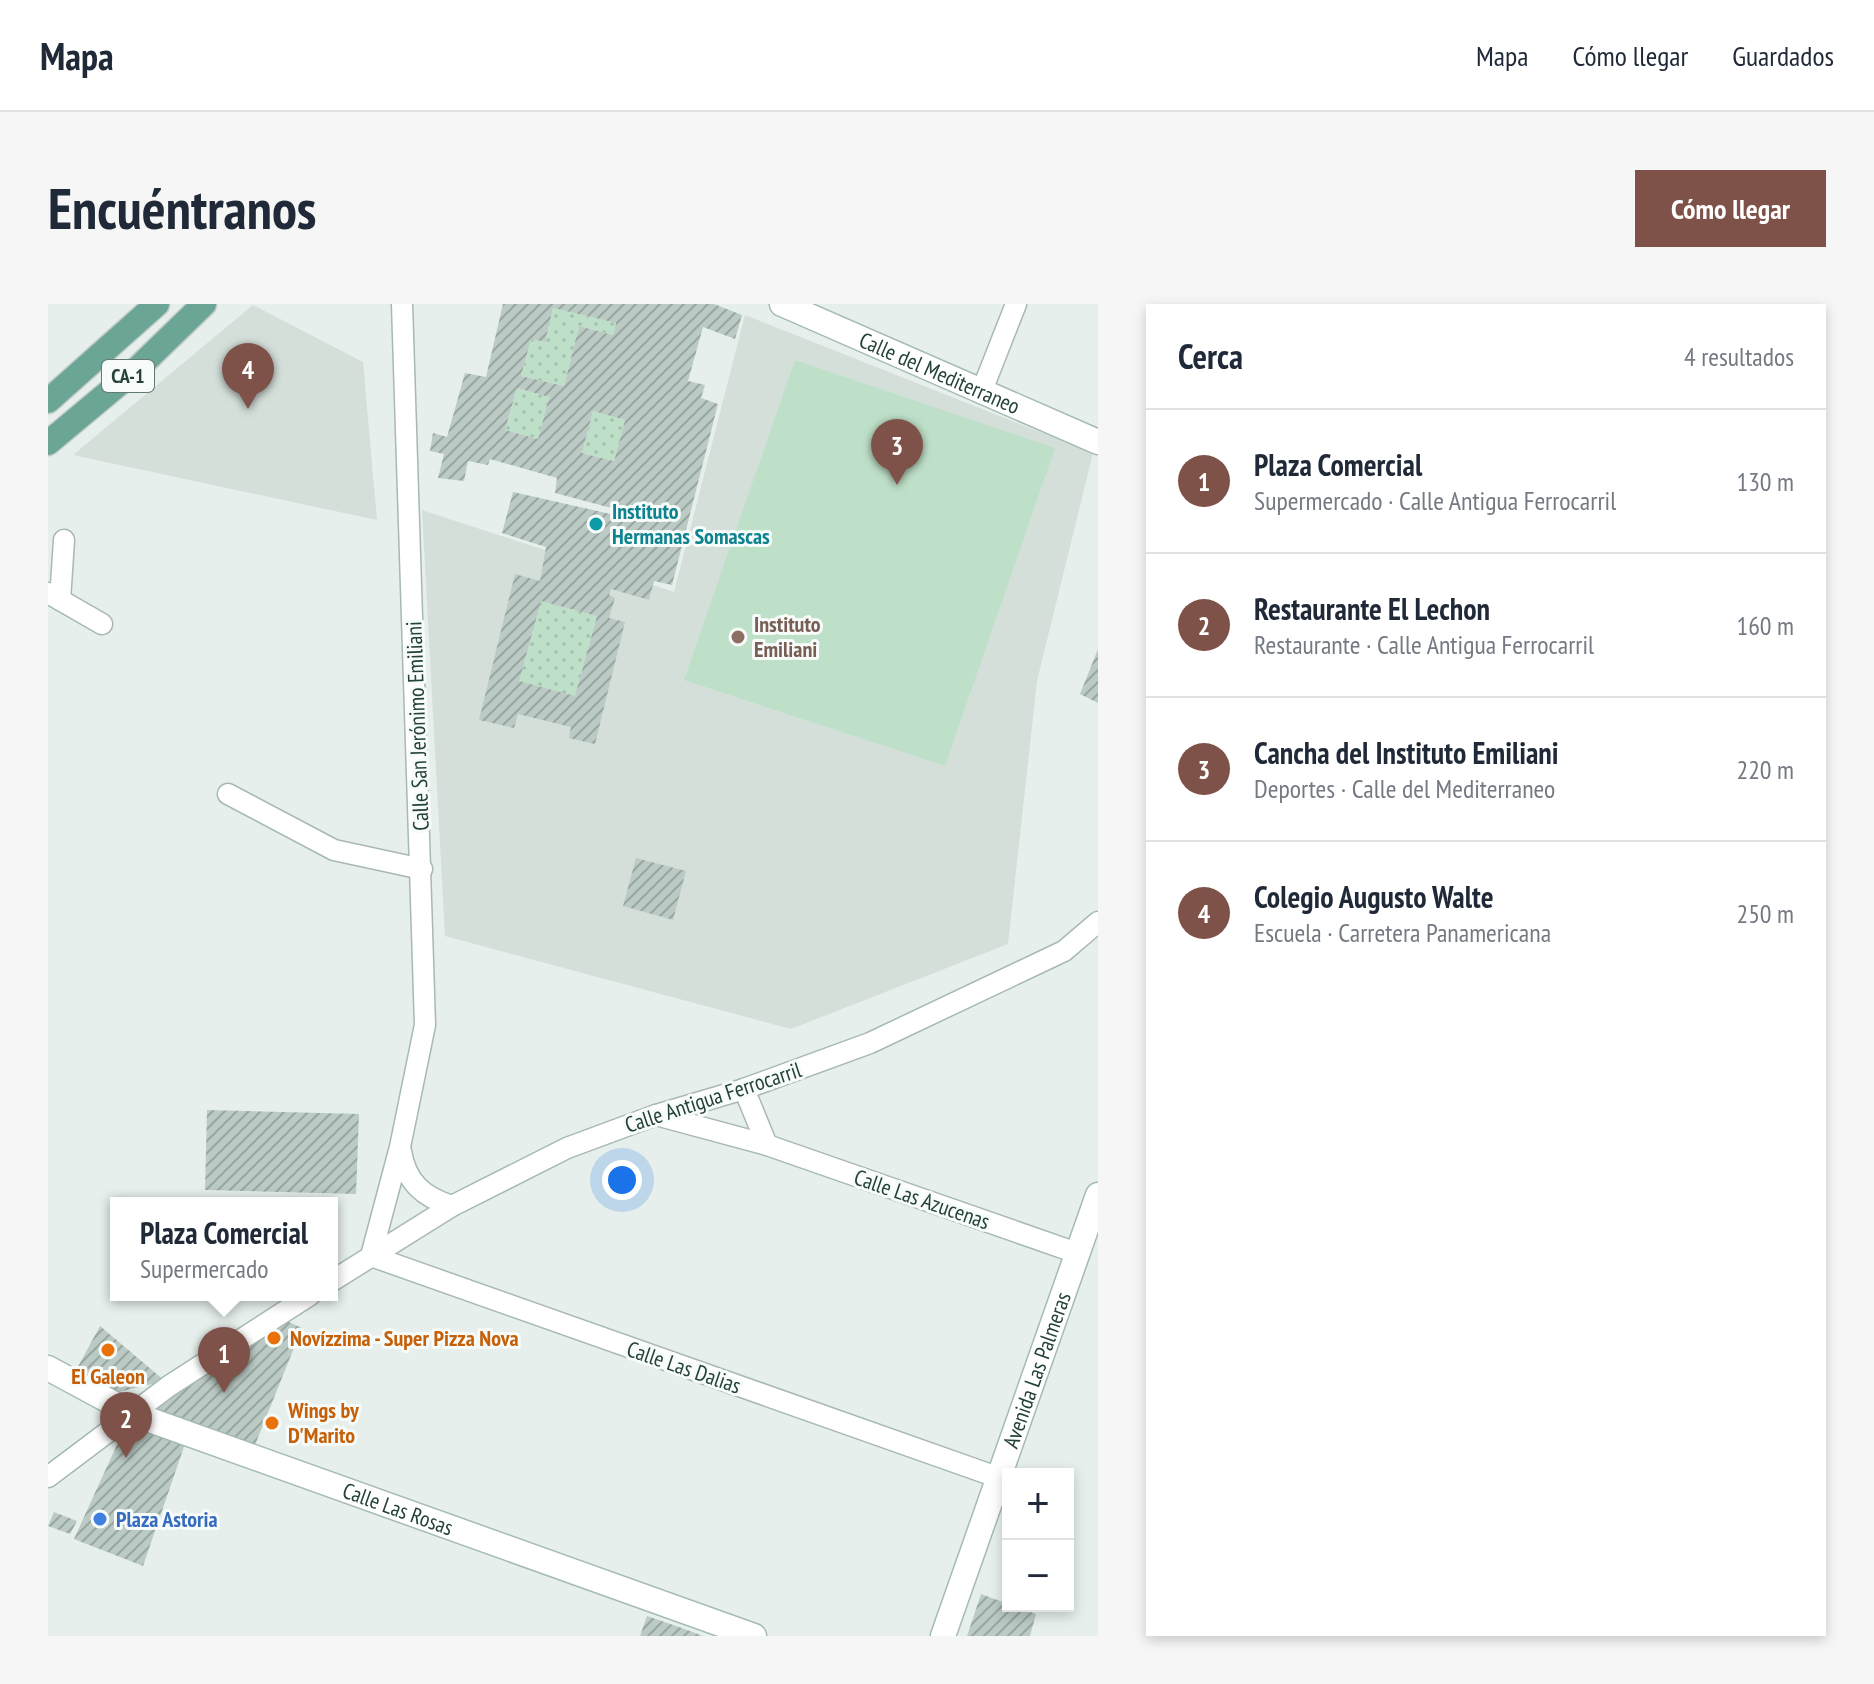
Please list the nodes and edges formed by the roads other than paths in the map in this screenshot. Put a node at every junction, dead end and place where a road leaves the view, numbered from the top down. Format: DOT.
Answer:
graph roads {
  1 [pos="157,304"];
  2 [pos="204,304"];
  3 [pos="402,304"];
  4 [pos="782,304"];
  5 [pos="1016,304"];
  6 [pos="981,393"];
  7 [pos="48,401"];
  8 [pos="1098,442"];
  9 [pos="48,443"];
  10 [pos="64,540"];
  11 [pos="54,596"];
  12 [pos="102,624"];
  13 [pos="228,794"];
  14 [pos="422,869"];
  15 [pos="1098,922"];
  16 [pos="744,1089"];
  17 [pos="656,1115"];
  18 [pos="767,1145"];
  19 [pos="400,1147"];
  20 [pos="1098,1195"];
  21 [pos="452,1206"];
  22 [pos="1077,1253"];
  23 [pos="371,1256"];
  24 [pos="338,1277"];
  25 [pos="301,1301"];
  26 [pos="48,1368"];
  27 [pos="133,1414"];
  28 [pos="48,1477"];
  29 [pos="997,1477"];
  30 [pos="754,1636"];
  31 [pos="943,1636"];
  1 -- 7 [label="main road, CA-1"];
  2 -- 9 [label="main road, CA-1"];
  3 -- 14 [label="street, Calle San Jerónimo Emiliani"];
  4 -- 6 [label="street, Calle del Mediterraneo"];
  5 -- 6 [label="street"];
  6 -- 8 [label="street, Calle del Mediterraneo"];
  10 -- 11 [label="street"];
  11 -- 12 [label="street"];
  13 -- 14 [label="street"];
  14 -- 19 [label="street, Calle San Jerónimo Emiliani"];
  15 -- 16 [label="street, Calle Antigua Ferrocarril"];
  16 -- 17 [label="street, Calle Antigua Ferrocarril"];
  16 -- 18 [label="street"];
  17 -- 18 [label="street, Calle Las Azucenas"];
  17 -- 21 [label="street, Calle Antigua Ferrocarril"];
  18 -- 22 [label="street, Calle Las Azucenas"];
  19 -- 21 [label="street"];
  19 -- 23 [label="street, Calle San Jerónimo Emiliani"];
  20 -- 22 [label="street, Avenida Las Palmeras"];
  21 -- 23 [label="street, Calle Antigua Ferrocarril"];
  22 -- 29 [label="street, Avenida Las Palmeras"];
  23 -- 24 [label="street, Calle Antigua Ferrocarril"];
  23 -- 29 [label="street, Calle Las Dalias"];
  25 -- 27 [label="street"];
  26 -- 27 [label="street, Calle Las Rosas"];
  27 -- 28 [label="street"];
  27 -- 30 [label="street, Calle Las Rosas"];
  29 -- 31 [label="street, Avenida Las Palmeras"];
}
